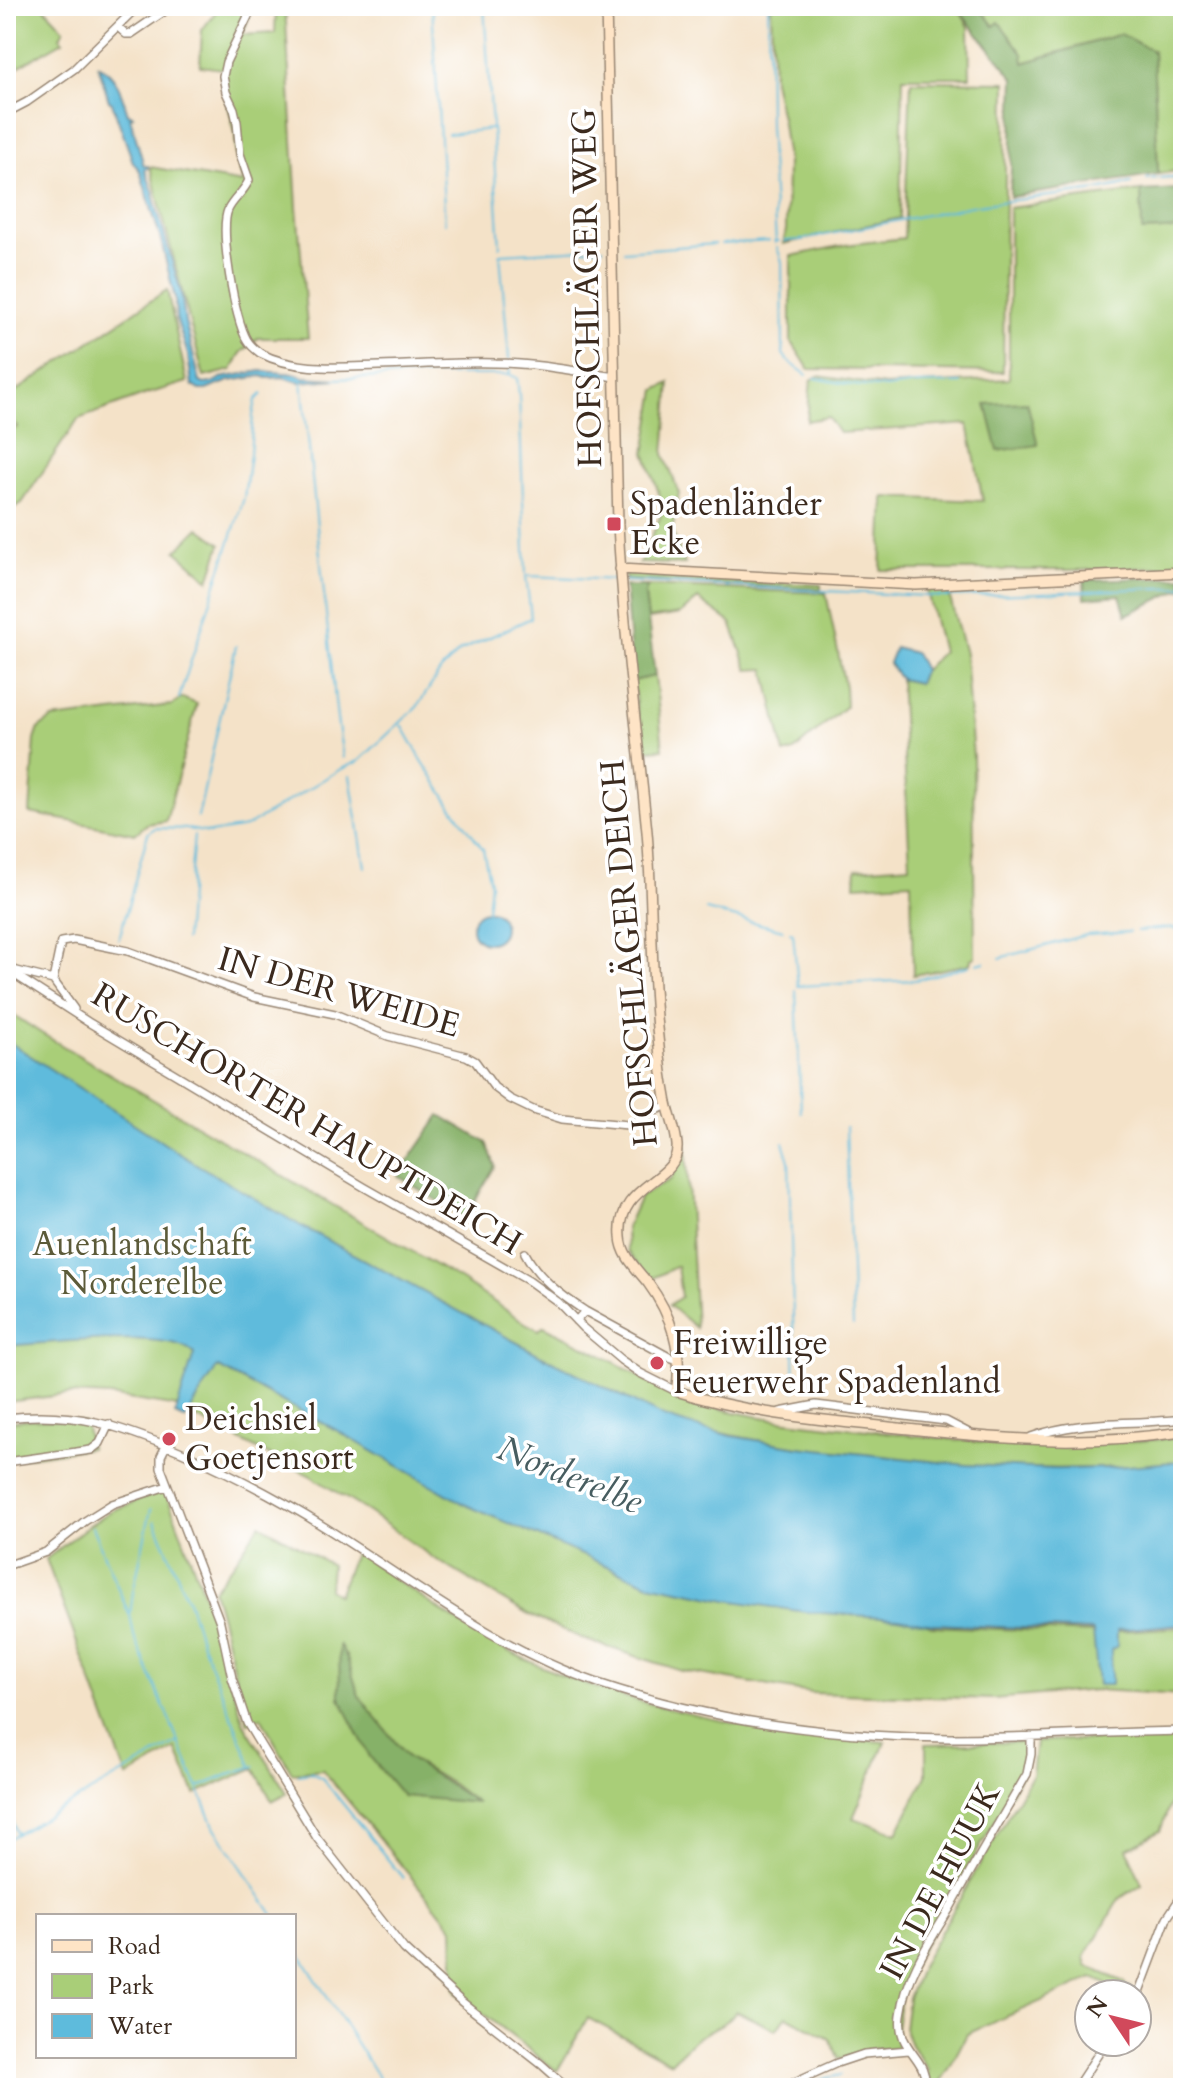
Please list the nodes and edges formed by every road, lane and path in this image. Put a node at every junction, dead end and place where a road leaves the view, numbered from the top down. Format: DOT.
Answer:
graph roads {
  1 [pos="138,6"];
  2 [pos="172,6"];
  3 [pos="253,6"];
  4 [pos="606,6"];
  5 [pos="118,27"];
  6 [pos="6,113"];
  7 [pos="615,377"];
  8 [pos="1183,572"];
  9 [pos="621,577"];
  10 [pos="6,968"];
  11 [pos="53,980"];
  12 [pos="78,1015"];
  13 [pos="667,1105"];
  14 [pos="525,1253"];
  15 [pos="585,1311"];
  16 [pos="576,1321"];
  17 [pos="678,1360"];
  18 [pos="676,1391"];
  19 [pos="6,1418"];
  20 [pos="1183,1419"];
  21 [pos="109,1424"];
  22 [pos="1183,1432"];
  23 [pos="1025,1439"];
  24 [pos="166,1446"];
  25 [pos="6,1462"];
  26 [pos="167,1486"];
  27 [pos="6,1566"];
  28 [pos="1183,1731"];
  29 [pos="1031,1736"];
  30 [pos="1183,1894"];
  31 [pos="1144,1978"];
  32 [pos="909,2050"];
  33 [pos="1096,2058"];
  34 [pos="568,2088"];
  35 [pos="781,2088"];
  36 [pos="925,2088"];
  37 [pos="1076,2088"];
  1 -- 5 [label="street"];
  2 -- 5 [label="street"];
  3 -- 7 [label="street"];
  4 -- 7 [label="street, HOFSCHLÄGER WEG"];
  5 -- 6 [label="street"];
  7 -- 9 [label="street, HOFSCHLÄGER WEG"];
  8 -- 9 [label="street"];
  9 -- 13 [label="street, HOFSCHLÄGER DEICH"];
  10 -- 11 [label="street"];
  10 -- 12 [label="street, RUSCHORTER HAUPTDEICH"];
  11 -- 12 [label="street"];
  11 -- 13 [label="street, IN DER WEIDE"];
  12 -- 16 [label="street, RUSCHORTER HAUPTDEICH"];
  13 -- 17 [label="street, HOFSCHLÄGER DEICH"];
  14 -- 15 [label="street, RUSCHORTER HAUPTDEICH"];
  15 -- 16 [label="street"];
  15 -- 17 [label="street, RUSCHORTER HAUPTDEICH"];
  16 -- 18 [label="street, RUSCHORTER HAUPTDEICH"];
  17 -- 18 [label="street, HOFSCHLÄGER DEICH"];
  18 -- 23 [label="street"];
  19 -- 21 [label="street"];
  20 -- 23 [label="street"];
  21 -- 24 [label="street"];
  21 -- 25 [label="street"];
  22 -- 23 [label="street"];
  24 -- 26 [label="street"];
  24 -- 29 [label="street"];
  26 -- 27 [label="street"];
  26 -- 34 [label="street"];
  28 -- 29 [label="street"];
  29 -- 32 [label="street, IN DE HUUK"];
  30 -- 31 [label="street"];
  32 -- 35 [label="street"];
  32 -- 36 [label="street, IN DE HUUK"];
  33 -- 37 [label="street"];
}
